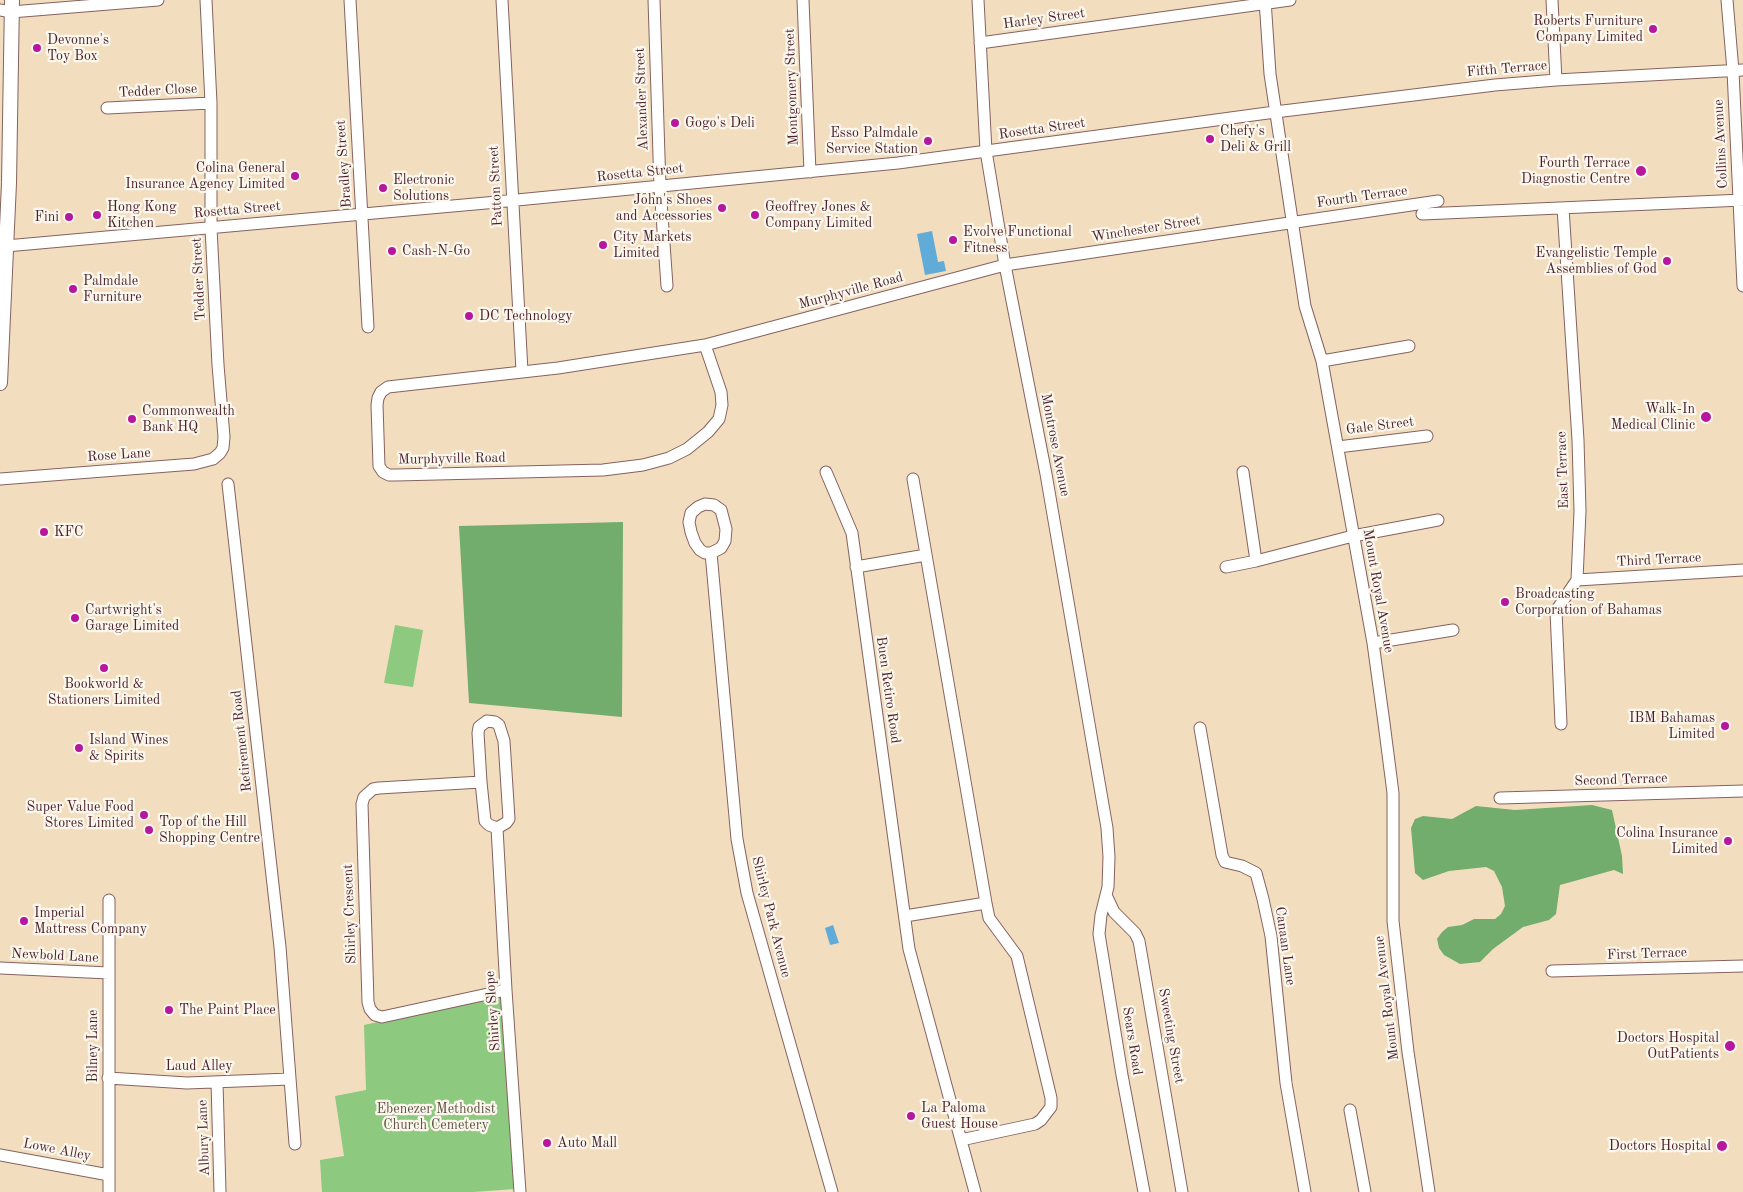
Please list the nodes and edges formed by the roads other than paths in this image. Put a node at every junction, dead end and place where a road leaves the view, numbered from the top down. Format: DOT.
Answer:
graph roads {
  1 [pos="158,0"];
  2 [pos="206,0"];
  3 [pos="350,0"];
  4 [pos="502,0"];
  5 [pos="654,0"];
  6 [pos="803,0"];
  7 [pos="978,0"];
  8 [pos="1290,0"];
  9 [pos="1552,0"];
  10 [pos="1727,0"];
  11 [pos="1265,2"];
  12 [pos="8,7"];
  13 [pos="980,43"];
  14 [pos="1738,70"];
  15 [pos="1556,80"];
  16 [pos="211,103"];
  17 [pos="107,108"];
  18 [pos="1275,112"];
  19 [pos="986,151"];
  20 [pos="810,172"];
  21 [pos="4,184"];
  22 [pos="660,186"];
  23 [pos="512,200"];
  24 [pos="1741,200"];
  25 [pos="1438,201"];
  26 [pos="1563,208"];
  27 [pos="362,214"];
  28 [pos="1422,214"];
  29 [pos="1291,222"];
  30 [pos="211,228"];
  31 [pos="6,246"];
  32 [pos="1005,266"];
  33 [pos="667,286"];
  34 [pos="1743,286"];
  35 [pos="368,326"];
  36 [pos="705,345"];
  37 [pos="1409,346"];
  38 [pos="1322,361"];
  39 [pos="522,371"];
  40 [pos="0,383"];
  41 [pos="1427,436"];
  42 [pos="224,437"];
  43 [pos="1338,447"];
  44 [pos="826,472"];
  45 [pos="1243,472"];
  46 [pos="0,479"];
  47 [pos="913,479"];
  48 [pos="228,484"];
  49 [pos="1438,520"];
  50 [pos="1353,536"];
  51 [pos="711,553"];
  52 [pos="926,555"];
  53 [pos="1256,561"];
  54 [pos="856,567"];
  55 [pos="1226,567"];
  56 [pos="1743,570"];
  57 [pos="1577,580"];
  58 [pos="1453,630"];
  59 [pos="1373,644"];
  60 [pos="1561,724"];
  61 [pos="1200,728"];
  62 [pos="481,782"];
  63 [pos="1743,791"];
  64 [pos="1500,798"];
  65 [pos="497,828"];
  66 [pos="1106,896"];
  67 [pos="109,900"];
  68 [pos="986,903"];
  69 [pos="904,916"];
  70 [pos="1743,966"];
  71 [pos="0,968"];
  72 [pos="1552,972"];
  73 [pos="109,974"];
  74 [pos="506,990"];
  75 [pos="108,1078"];
  76 [pos="290,1079"];
  77 [pos="217,1082"];
  78 [pos="1350,1110"];
  79 [pos="961,1140"];
  80 [pos="295,1144"];
  81 [pos="0,1155"];
  82 [pos="109,1175"];
  83 [pos="108,1192"];
  84 [pos="220,1192"];
  85 [pos="520,1192"];
  86 [pos="832,1192"];
  87 [pos="974,1192"];
  88 [pos="1144,1192"];
  89 [pos="1182,1192"];
  90 [pos="1305,1192"];
  91 [pos="1365,1192"];
  92 [pos="1429,1192"];
  1 -- 12 [label="street"];
  2 -- 16 [label="street, Tedder Street"];
  3 -- 27 [label="street, Bradley Street"];
  4 -- 23 [label="street, Patton Street"];
  5 -- 22 [label="street, Alexander Street"];
  6 -- 20 [label="street, Montgomery Street"];
  7 -- 13 [label="street, Montrose Avenue"];
  8 -- 11 [label="street, Harley Street"];
  9 -- 15 [label="street"];
  10 -- 14 [label="street, Collins Avenue"];
  11 -- 13 [label="street, Harley Street"];
  11 -- 18 [label="street, Mount Royal Avenue"];
  12 -- 21 [label="main road"];
  13 -- 19 [label="street, Montrose Avenue"];
  14 -- 15 [label="street, Fifth Terrace"];
  14 -- 24 [label="street, Collins Avenue"];
  15 -- 18 [label="street, Fifth Terrace"];
  16 -- 17 [label="street, Tedder Close"];
  16 -- 30 [label="street, Tedder Street"];
  18 -- 19 [label="street, Rosetta Street"];
  18 -- 29 [label="street, Mount Royal Avenue"];
  19 -- 20 [label="street, Rosetta Street"];
  19 -- 32 [label="street, Montrose Avenue"];
  20 -- 22 [label="street, Rosetta Street"];
  21 -- 31 [label="main road"];
  22 -- 23 [label="street, Rosetta Street"];
  22 -- 33 [label="street, Alexander Street"];
  23 -- 27 [label="street, Rosetta Street"];
  23 -- 39 [label="street, Patton Street"];
  24 -- 26 [label="street, Fourth Terrace"];
  24 -- 34 [label="street, Collins Avenue"];
  25 -- 29 [label="street, Fourth Terrace"];
  26 -- 28 [label="street, Fourth Terrace"];
  26 -- 57 [label="street, East Terrace"];
  27 -- 30 [label="street, Rosetta Street"];
  27 -- 35 [label="street, Bradley Street"];
  29 -- 32 [label="street, Winchester Street"];
  29 -- 38 [label="street, Mount Royal Avenue"];
  30 -- 31 [label="street, Rosetta Street"];
  30 -- 42 [label="street, Tedder Street"];
  31 -- 40 [label="main road"];
  32 -- 36 [label="street, Murphyville Road"];
  32 -- 66 [label="street, Montrose Avenue"];
  36 -- 39 [label="street, Murphyville Road"];
  36 -- 39 [label="street, Murphyville Road"];
  37 -- 38 [label="street"];
  38 -- 43 [label="street, Mount Royal Avenue"];
  41 -- 43 [label="street, Gale Street"];
  42 -- 46 [label="street, Rose Lane"];
  43 -- 50 [label="street, Mount Royal Avenue"];
  44 -- 54 [label="street, Buen Retiro Road"];
  45 -- 53 [label="street"];
  47 -- 52 [label="street"];
  48 -- 76 [label="street, Retirement Road"];
  49 -- 50 [label="street"];
  50 -- 53 [label="street"];
  50 -- 59 [label="street, Mount Royal Avenue"];
  51 -- 86 [label="street, Shirley Park Avenue"];
  52 -- 54 [label="street"];
  52 -- 68 [label="street"];
  53 -- 55 [label="street"];
  54 -- 69 [label="street, Buen Retiro Road"];
  56 -- 57 [label="street, Third Terrace"];
  57 -- 60 [label="street"];
  58 -- 59 [label="street"];
  59 -- 92 [label="street, Mount Royal Avenue"];
  61 -- 90 [label="street, Canaan Lane"];
  62 -- 65 [label="street"];
  62 -- 65 [label="street"];
  62 -- 74 [label="street, Shirley Crescent"];
  63 -- 64 [label="street, Second Terrace"];
  65 -- 74 [label="street, Shirley Slope"];
  66 -- 88 [label="street, Sears Road"];
  66 -- 89 [label="street, Sweeting Street"];
  67 -- 73 [label="street, Bilney Lane"];
  68 -- 69 [label="street"];
  68 -- 79 [label="street"];
  69 -- 79 [label="street, Buen Retiro Road"];
  70 -- 72 [label="street, First Terrace"];
  71 -- 73 [label="street, Newbold Lane"];
  73 -- 75 [label="street, Bilney Lane"];
  74 -- 85 [label="street, Shirley Slope"];
  75 -- 77 [label="street, Laud Alley"];
  75 -- 82 [label="street, Bilney Lane"];
  76 -- 77 [label="street, Laud Alley"];
  76 -- 80 [label="street, Retirement Road"];
  77 -- 84 [label="street, Albury Lane"];
  78 -- 91 [label="street"];
  79 -- 87 [label="street, Buen Retiro Road"];
  81 -- 82 [label="street, Lowe Alley"];
  82 -- 83 [label="street, Bilney Lane"];
}
